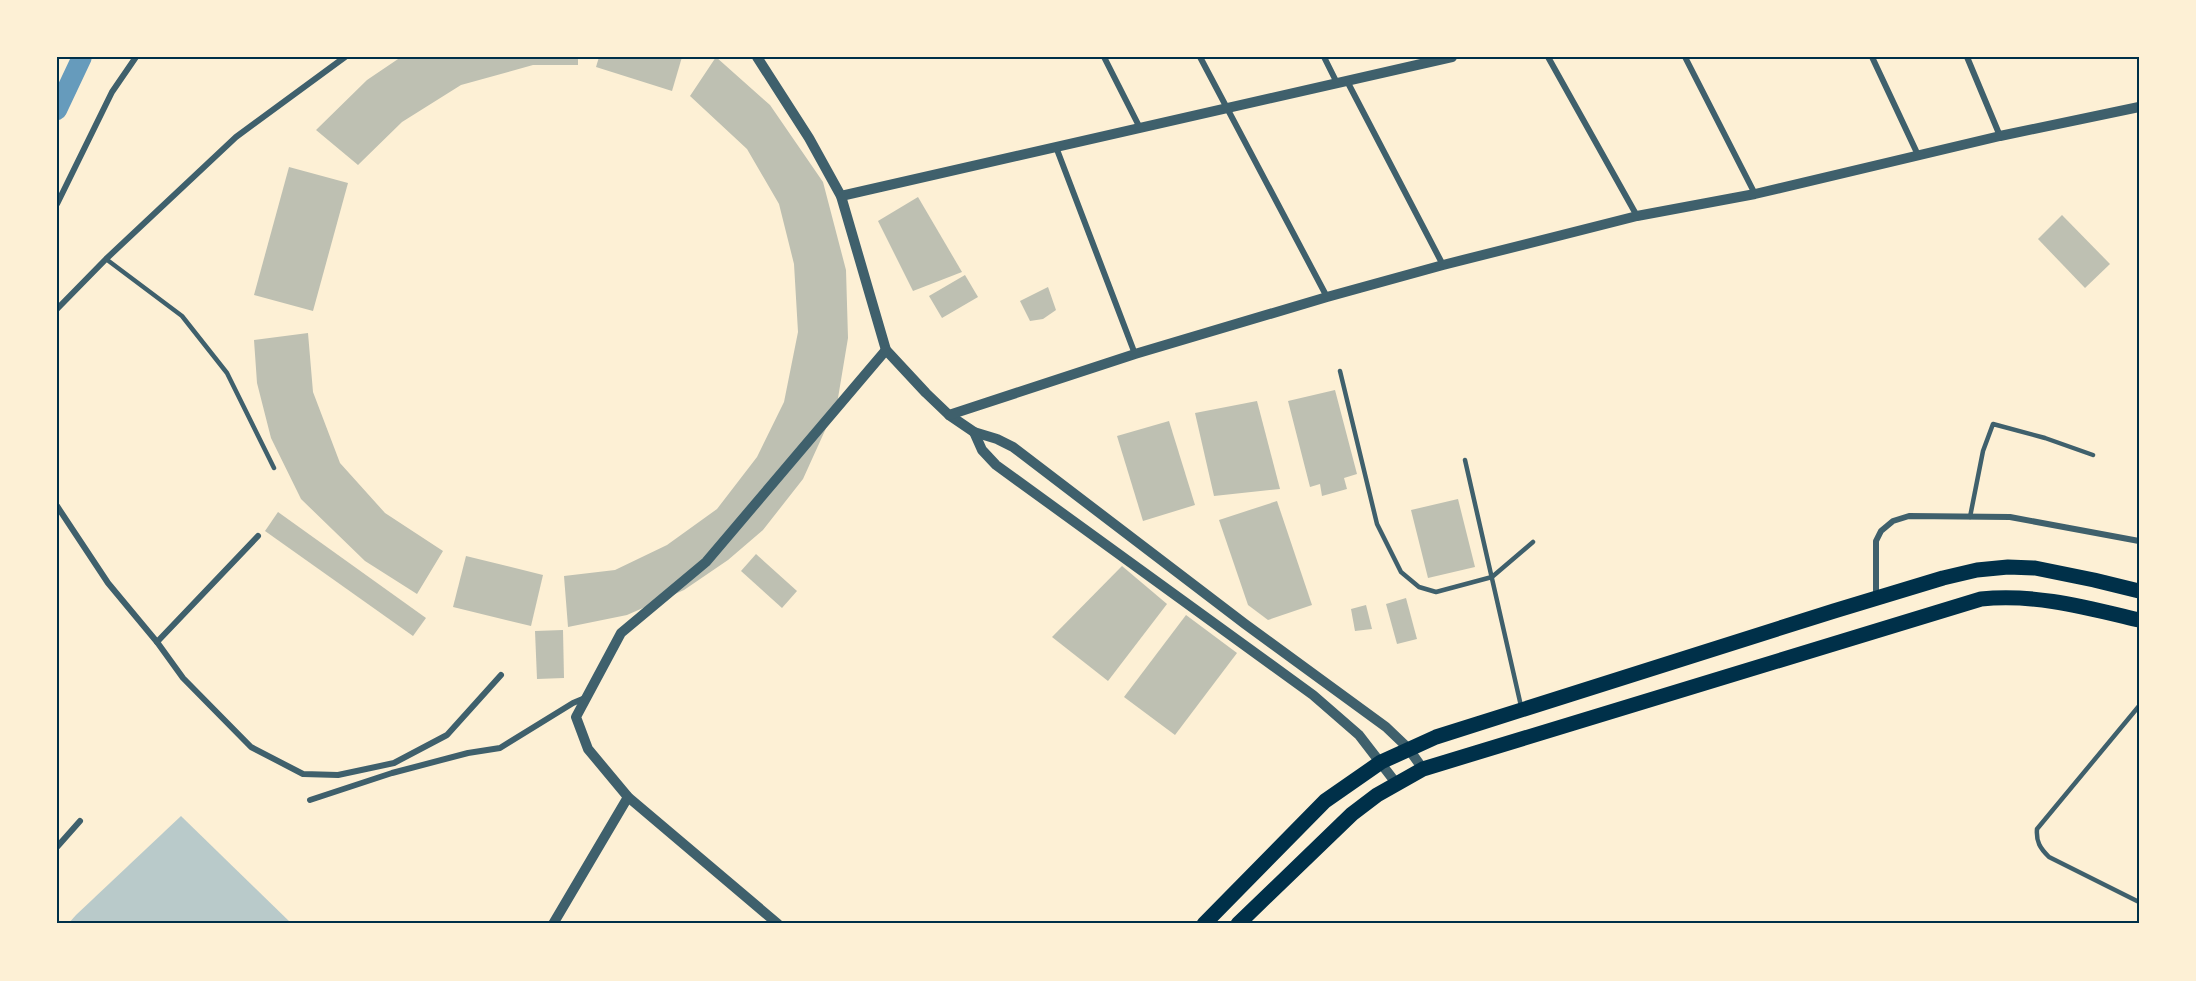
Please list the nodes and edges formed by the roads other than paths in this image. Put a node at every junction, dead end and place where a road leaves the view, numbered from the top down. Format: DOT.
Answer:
graph roads {
  1 [pos="136,57"];
  2 [pos="345,57"];
  3 [pos="757,57"];
  4 [pos="1104,57"];
  5 [pos="1200,57"];
  6 [pos="1324,57"];
  7 [pos="1452,57"];
  8 [pos="1548,57"];
  9 [pos="1685,57"];
  10 [pos="1872,57"];
  11 [pos="1967,57"];
  12 [pos="1423,60"];
  13 [pos="1342,82"];
  14 [pos="2139,107"];
  15 [pos="1226,109"];
  16 [pos="1140,128"];
  17 [pos="2000,136"];
  18 [pos="1056,147"];
  19 [pos="1918,155"];
  20 [pos="1755,194"];
  21 [pos="841,196"];
  22 [pos="57,204"];
  23 [pos="1637,216"];
  24 [pos="106,259"];
  25 [pos="1443,265"];
  26 [pos="1327,297"];
  27 [pos="57,309"];
  28 [pos="886,350"];
  29 [pos="1135,354"];
  30 [pos="1340,371"];
  31 [pos="949,415"];
  32 [pos="974,432"];
  33 [pos="2093,455"];
  34 [pos="1465,460"];
  35 [pos="274,468"];
  36 [pos="57,506"];
  37 [pos="1095,510"];
  38 [pos="1970,517"];
  39 [pos="1079,525"];
  40 [pos="258,536"];
  41 [pos="2139,541"];
  42 [pos="1533,542"];
  43 [pos="1492,577"];
  44 [pos="2139,591"];
  45 [pos="1876,598"];
  46 [pos="2139,620"];
  47 [pos="1245,624"];
  48 [pos="1236,638"];
  49 [pos="157,642"];
  50 [pos="501,675"];
  51 [pos="586,697"];
  52 [pos="2139,706"];
  53 [pos="1522,709"];
  54 [pos="1408,748"];
  55 [pos="1381,762"];
  56 [pos="1423,769"];
  57 [pos="1396,783"];
  58 [pos="628,797"];
  59 [pos="310,800"];
  60 [pos="80,821"];
  61 [pos="57,847"];
  62 [pos="2139,903"];
  63 [pos="553,924"];
  64 [pos="778,924"];
  65 [pos="1204,924"];
  66 [pos="1238,924"];
  1 -- 22 [label="street"];
  2 -- 24 [label="street"];
  3 -- 21 [label="street"];
  4 -- 16 [label="street"];
  5 -- 15 [label="street"];
  6 -- 13 [label="street"];
  7 -- 12 [label="street"];
  8 -- 23 [label="street"];
  9 -- 20 [label="street"];
  10 -- 19 [label="street"];
  11 -- 17 [label="street"];
  12 -- 13 [label="street"];
  13 -- 15 [label="street"];
  13 -- 25 [label="street"];
  14 -- 17 [label="street"];
  15 -- 16 [label="street"];
  15 -- 26 [label="street"];
  16 -- 18 [label="street"];
  17 -- 19 [label="street"];
  18 -- 21 [label="street"];
  18 -- 29 [label="street"];
  19 -- 20 [label="street"];
  20 -- 23 [label="street"];
  21 -- 28 [label="street"];
  23 -- 25 [label="street"];
  24 -- 27 [label="street"];
  24 -- 35 [label="lane"];
  25 -- 26 [label="street"];
  26 -- 29 [label="street"];
  28 -- 31 [label="street"];
  28 -- 51 [label="street"];
  29 -- 31 [label="street"];
  30 -- 43 [label="lane"];
  31 -- 32 [label="street"];
  32 -- 37 [label="street"];
  32 -- 39 [label="street"];
  33 -- 38 [label="lane"];
  34 -- 43 [label="lane"];
  36 -- 49 [label="street"];
  37 -- 39 [label="street"];
  37 -- 47 [label="street"];
  38 -- 41 [label="street"];
  38 -- 45 [label="street"];
  39 -- 48 [label="street"];
  40 -- 49 [label="street"];
  42 -- 43 [label="lane"];
  43 -- 53 [label="lane"];
  44 -- 45 [label="highway"];
  45 -- 53 [label="highway"];
  46 -- 56 [label="highway"];
  47 -- 48 [label="street"];
  47 -- 54 [label="street"];
  48 -- 55 [label="street"];
  49 -- 50 [label="street"];
  51 -- 58 [label="street"];
  51 -- 59 [label="street"];
  52 -- 62 [label="lane"];
  53 -- 54 [label="highway"];
  54 -- 55 [label="highway"];
  54 -- 56 [label="street"];
  55 -- 57 [label="street"];
  55 -- 65 [label="highway"];
  56 -- 57 [label="highway"];
  57 -- 66 [label="highway"];
  58 -- 63 [label="street"];
  58 -- 64 [label="street"];
  60 -- 61 [label="street"];
}
